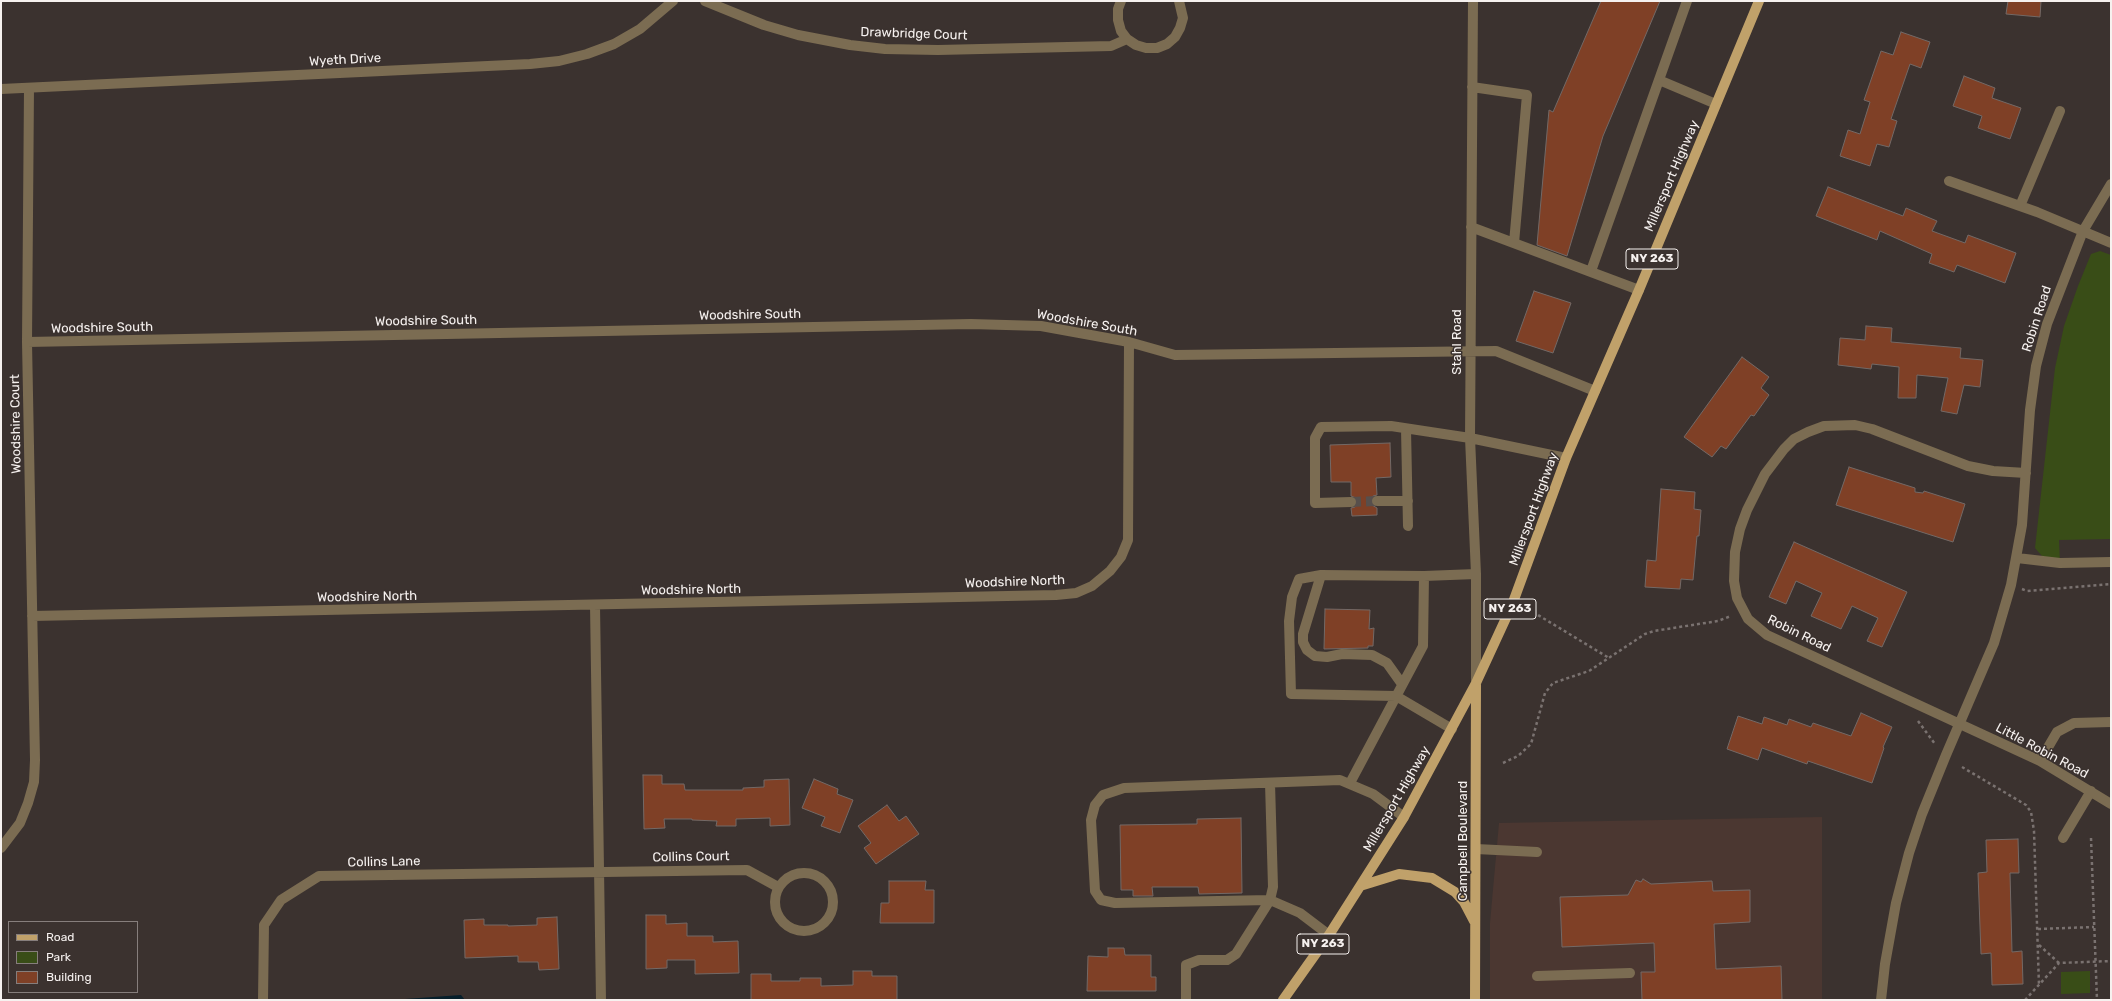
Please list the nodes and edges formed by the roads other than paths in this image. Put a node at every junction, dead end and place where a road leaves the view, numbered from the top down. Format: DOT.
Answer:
graph roads {
  1 [pos="673,1"];
  2 [pos="706,1"];
  3 [pos="1121,1"];
  4 [pos="1179,1"];
  5 [pos="1473,1"];
  6 [pos="1687,1"];
  7 [pos="1759,1"];
  8 [pos="1127,39"];
  9 [pos="1659,80"];
  10 [pos="1472,87"];
  11 [pos="29,88"];
  12 [pos="1,89"];
  13 [pos="1716,104"];
  14 [pos="2060,111"];
  15 [pos="1949,181"];
  16 [pos="2111,184"];
  17 [pos="2020,206"];
  18 [pos="1471,227"];
  19 [pos="2083,230"];
  20 [pos="1514,242"];
  21 [pos="2111,243"];
  22 [pos="1591,271"];
  23 [pos="1639,290"];
  24 [pos="27,342"];
  25 [pos="1129,342"];
  26 [pos="1470,350"];
  27 [pos="1595,391"];
  28 [pos="1406,428"];
  29 [pos="1470,438"];
  30 [pos="1566,458"];
  31 [pos="2026,472"];
  32 [pos="1408,501"];
  33 [pos="1351,502"];
  34 [pos="1377,502"];
  35 [pos="1408,526"];
  36 [pos="2016,558"];
  37 [pos="2111,562"];
  38 [pos="1476,574"];
  39 [pos="1321,576"];
  40 [pos="1424,576"];
  41 [pos="595,605"];
  42 [pos="32,616"];
  43 [pos="1476,683"];
  44 [pos="1402,684"];
  45 [pos="1396,696"];
  46 [pos="2111,722"];
  47 [pos="1959,724"];
  48 [pos="1452,729"];
  49 [pos="2040,761"];
  50 [pos="1270,783"];
  51 [pos="1350,783"];
  52 [pos="2091,791"];
  53 [pos="2111,804"];
  54 [pos="1404,816"];
  55 [pos="2063,838"];
  56 [pos="1,848"];
  57 [pos="1476,849"];
  58 [pos="1537,852"];
  59 [pos="599,872"];
  60 [pos="1360,886"];
  61 [pos="778,887"];
  62 [pos="1270,900"];
  63 [pos="1475,923"];
  64 [pos="1329,935"];
  65 [pos="1630,973"];
  66 [pos="1537,976"];
  67 [pos="1288,998"];
  68 [pos="263,1000"];
  69 [pos="601,1000"];
  70 [pos="1186,1000"];
  71 [pos="1475,1000"];
  72 [pos="1881,1000"];
  1 -- 11 [label="street, Wyeth Drive"];
  2 -- 8 [label="street, Drawbridge Court"];
  3 -- 8 [label="street"];
  4 -- 8 [label="street"];
  5 -- 10 [label="street, Stahl Road"];
  6 -- 9 [label="street"];
  7 -- 13 [label="main road, Millersport Highway / NY 263"];
  9 -- 13 [label="street"];
  9 -- 22 [label="street"];
  10 -- 18 [label="street, Stahl Road"];
  10 -- 20 [label="street"];
  11 -- 12 [label="street, Wyeth Drive"];
  11 -- 24 [label="street, Woodshire Court"];
  13 -- 23 [label="main road, Millersport Highway / NY 263"];
  14 -- 17 [label="street"];
  15 -- 17 [label="street"];
  16 -- 19 [label="street, Robin Road"];
  17 -- 19 [label="street"];
  18 -- 20 [label="street"];
  18 -- 26 [label="street, Stahl Road"];
  19 -- 21 [label="street"];
  19 -- 31 [label="street, Robin Road"];
  20 -- 22 [label="street"];
  22 -- 23 [label="street"];
  23 -- 27 [label="main road, Millersport Highway / NY 263"];
  24 -- 25 [label="street, Woodshire South"];
  24 -- 42 [label="street, Woodshire Court"];
  25 -- 26 [label="street, Woodshire South"];
  25 -- 41 [label="street, Woodshire North"];
  26 -- 27 [label="street, Woodshire South"];
  26 -- 29 [label="street, Stahl Road"];
  27 -- 30 [label="main road, Millersport Highway / NY 263"];
  28 -- 29 [label="street"];
  28 -- 32 [label="street"];
  28 -- 33 [label="street"];
  29 -- 30 [label="street"];
  29 -- 38 [label="street, Stahl Road"];
  30 -- 43 [label="main road, Millersport Highway / NY 263"];
  31 -- 36 [label="street, Robin Road"];
  31 -- 47 [label="street, Robin Road"];
  32 -- 34 [label="street"];
  32 -- 35 [label="street"];
  36 -- 37 [label="street"];
  36 -- 47 [label="street, Robin Road"];
  38 -- 40 [label="street"];
  38 -- 43 [label="street, Stahl Road"];
  39 -- 40 [label="street"];
  39 -- 44 [label="street"];
  39 -- 45 [label="street"];
  40 -- 44 [label="street"];
  41 -- 42 [label="street, Woodshire North"];
  41 -- 59 [label="street"];
  42 -- 56 [label="street, Woodshire Court"];
  43 -- 48 [label="main road, Millersport Highway / NY 263"];
  43 -- 57 [label="main road, Campbell Boulevard"];
  44 -- 45 [label="street"];
  45 -- 48 [label="street"];
  45 -- 51 [label="street"];
  46 -- 49 [label="street"];
  47 -- 49 [label="street, Little Robin Road"];
  47 -- 72 [label="street, Robin Road"];
  48 -- 54 [label="main road, Millersport Highway / NY 263"];
  49 -- 52 [label="street, Little Robin Road"];
  50 -- 51 [label="street"];
  50 -- 62 [label="street"];
  50 -- 62 [label="street"];
  51 -- 54 [label="street"];
  52 -- 53 [label="street, Little Robin Road"];
  52 -- 55 [label="street"];
  54 -- 60 [label="main road, Millersport Highway / NY 263"];
  57 -- 58 [label="street"];
  57 -- 63 [label="main road, Campbell Boulevard"];
  59 -- 61 [label="street, Collins Court"];
  59 -- 68 [label="street, Collins Lane"];
  59 -- 69 [label="street"];
  60 -- 63 [label="main road"];
  60 -- 64 [label="main road, Millersport Highway / NY 263"];
  61 -- 61 [label="street"];
  62 -- 64 [label="street"];
  62 -- 70 [label="street"];
  63 -- 71 [label="main road, Campbell Boulevard"];
  64 -- 67 [label="main road, Millersport Highway / NY 263"];
  65 -- 66 [label="street"];
}
